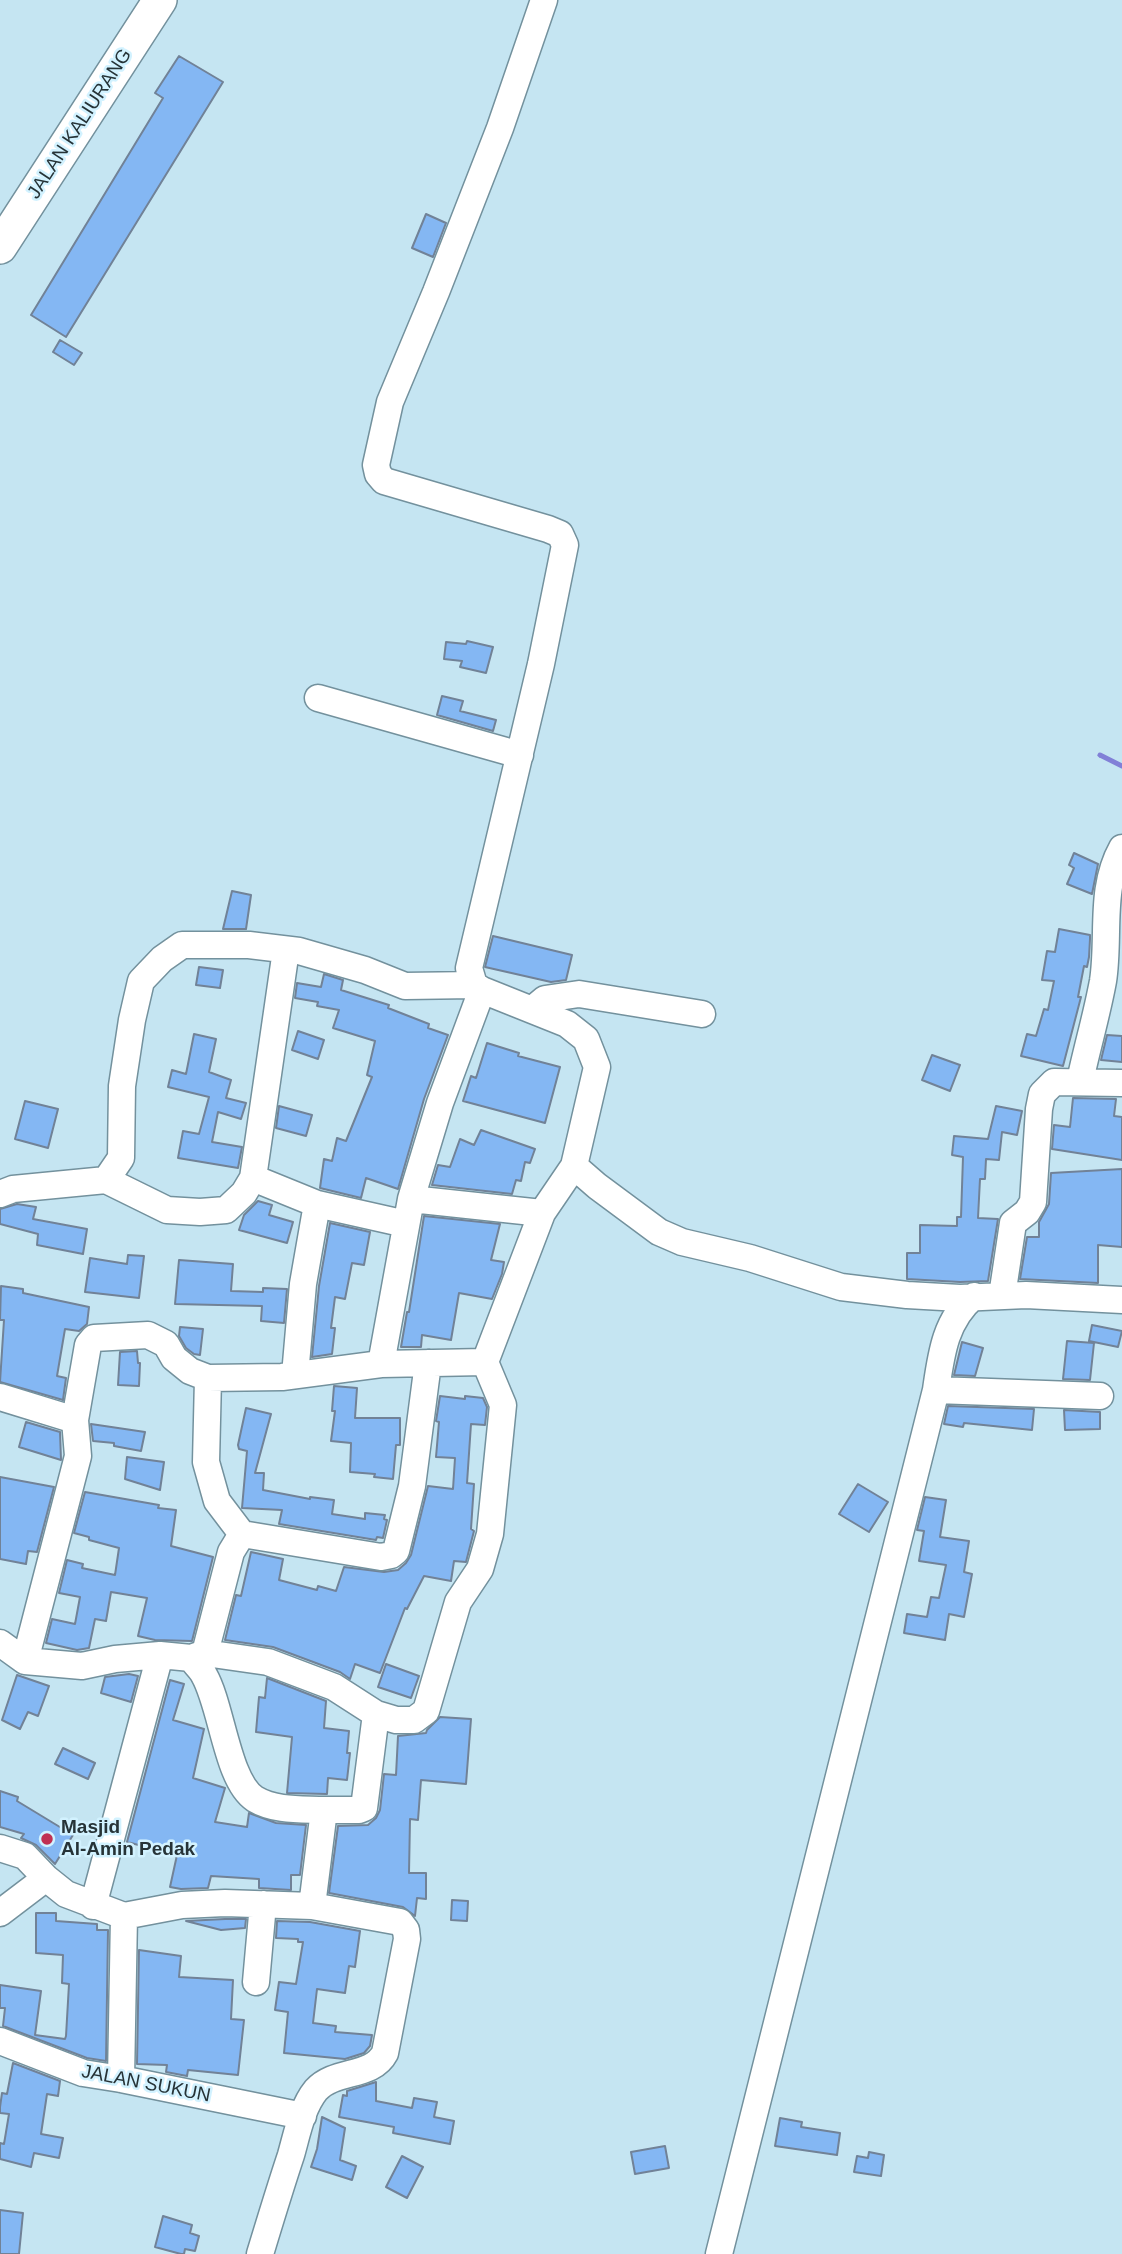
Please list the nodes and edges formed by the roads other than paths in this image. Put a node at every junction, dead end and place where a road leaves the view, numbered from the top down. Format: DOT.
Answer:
graph roads {
  1 [pos="160,0"];
  2 [pos="544,0"];
  3 [pos="0,247"];
  4 [pos="318,698"];
  5 [pos="520,755"];
  6 [pos="1122,848"];
  7 [pos="286,950"];
  8 [pos="478,988"];
  9 [pos="533,1009"];
  10 [pos="702,1014"];
  11 [pos="1080,1081"];
  12 [pos="1122,1083"];
  13 [pos="574,1166"];
  14 [pos="253,1178"];
  15 [pos="106,1180"];
  16 [pos="0,1194"];
  17 [pos="317,1204"];
  18 [pos="409,1212"];
  19 [pos="542,1213"];
  20 [pos="974,1296"];
  21 [pos="1002,1296"];
  22 [pos="1122,1300"];
  23 [pos="485,1362"];
  24 [pos="428,1363"];
  25 [pos="381,1364"];
  26 [pos="295,1375"];
  27 [pos="208,1378"];
  28 [pos="936,1390"];
  29 [pos="1100,1396"];
  30 [pos="0,1397"];
  31 [pos="75,1420"];
  32 [pos="242,1534"];
  33 [pos="0,1643"];
  34 [pos="160,1655"];
  35 [pos="198,1656"];
  36 [pos="25,1661"];
  37 [pos="376,1714"];
  38 [pos="324,1810"];
  39 [pos="0,1848"];
  40 [pos="46,1878"];
  41 [pos="263,1904"];
  42 [pos="93,1906"];
  43 [pos="312,1906"];
  44 [pos="0,1913"];
  45 [pos="124,1916"];
  46 [pos="256,1982"];
  47 [pos="1,2046"];
  48 [pos="121,2079"];
  49 [pos="303,2116"];
  50 [pos="260,2254"];
  51 [pos="719,2254"];
  1 -- 3 [label="main road, JALAN KALIURANG"];
  2 -- 5 [label="street"];
  4 -- 5 [label="street"];
  5 -- 8 [label="street"];
  6 -- 11 [label="street"];
  7 -- 8 [label="street"];
  7 -- 14 [label="street"];
  7 -- 15 [label="street"];
  8 -- 9 [label="street"];
  8 -- 18 [label="street"];
  9 -- 10 [label="street"];
  9 -- 13 [label="street"];
  11 -- 12 [label="street"];
  11 -- 21 [label="street"];
  13 -- 19 [label="street"];
  13 -- 20 [label="street"];
  14 -- 15 [label="street"];
  14 -- 17 [label="street"];
  15 -- 16 [label="street"];
  17 -- 18 [label="street"];
  17 -- 26 [label="street"];
  18 -- 19 [label="street"];
  18 -- 25 [label="street"];
  19 -- 23 [label="street"];
  20 -- 21 [label="street"];
  20 -- 28 [label="street"];
  21 -- 22 [label="street"];
  23 -- 24 [label="street"];
  23 -- 37 [label="street"];
  24 -- 25 [label="street"];
  24 -- 32 [label="street"];
  25 -- 26 [label="street"];
  26 -- 27 [label="street"];
  27 -- 31 [label="street"];
  27 -- 32 [label="street"];
  28 -- 29 [label="street"];
  28 -- 51 [label="street"];
  30 -- 31 [label="street"];
  31 -- 36 [label="street"];
  32 -- 35 [label="street"];
  33 -- 36 [label="street"];
  34 -- 35 [label="street"];
  34 -- 36 [label="street"];
  34 -- 42 [label="street"];
  35 -- 37 [label="street"];
  35 -- 38 [label="street"];
  37 -- 38 [label="street"];
  38 -- 43 [label="street"];
  39 -- 40 [label="street"];
  40 -- 42 [label="street"];
  40 -- 44 [label="street"];
  41 -- 43 [label="street"];
  41 -- 45 [label="street"];
  41 -- 46 [label="street"];
  42 -- 45 [label="street"];
  43 -- 49 [label="street"];
  45 -- 48 [label="street"];
  47 -- 48 [label="street, JALAN SUKUN"];
  48 -- 49 [label="street, JALAN SUKUN"];
  49 -- 50 [label="street"];
}
